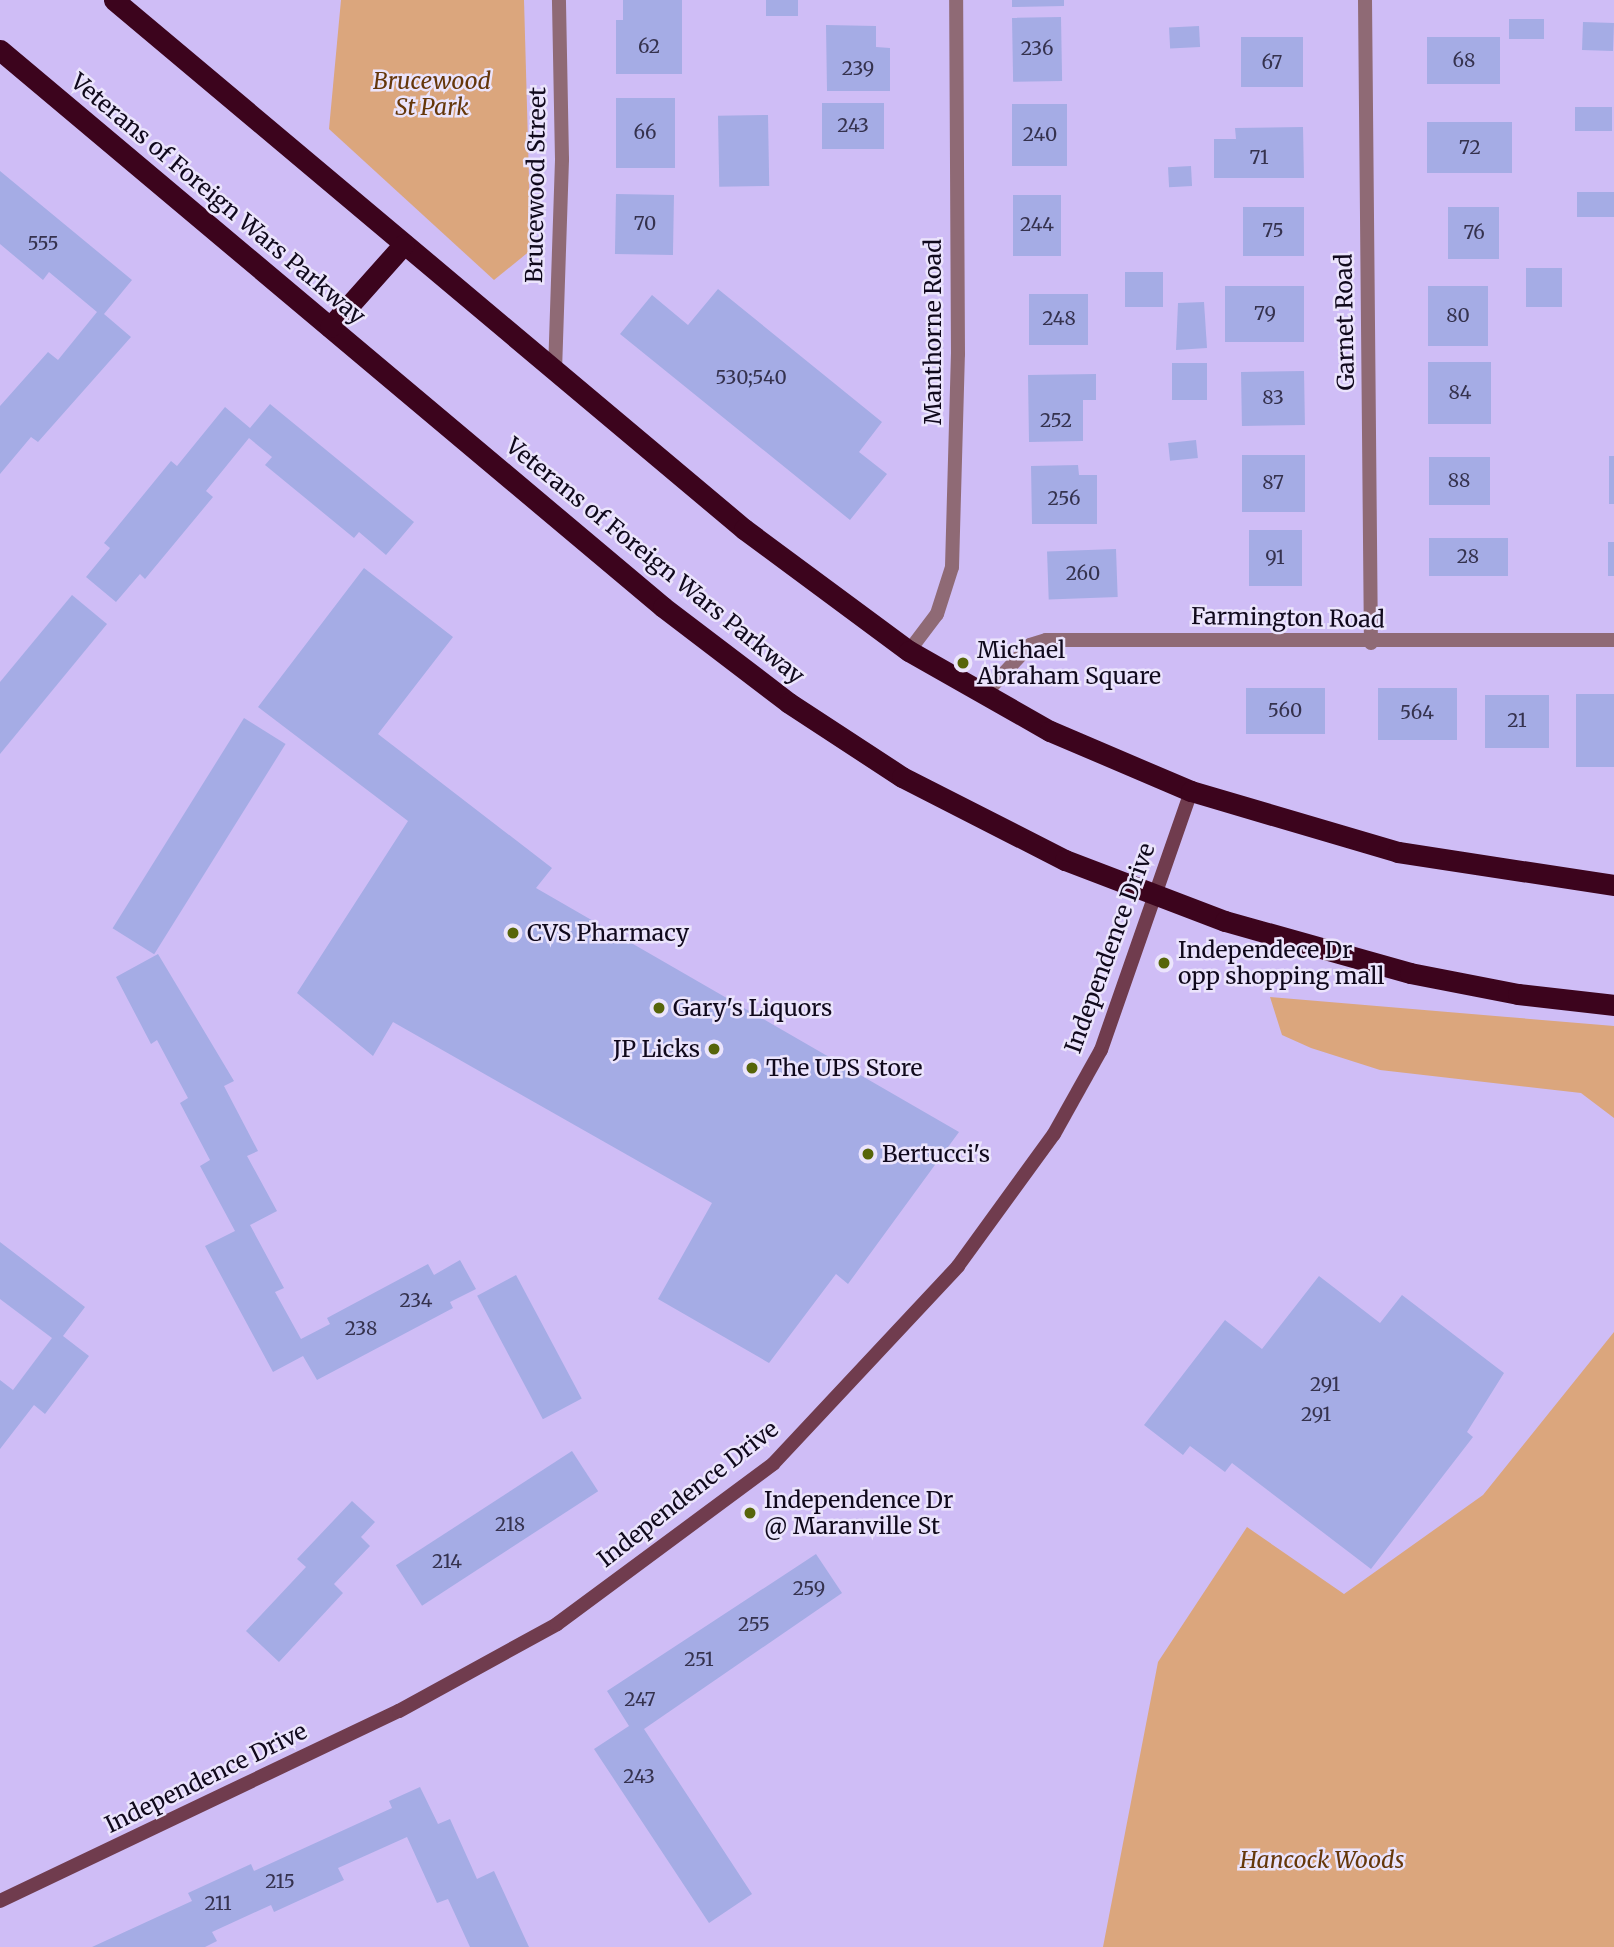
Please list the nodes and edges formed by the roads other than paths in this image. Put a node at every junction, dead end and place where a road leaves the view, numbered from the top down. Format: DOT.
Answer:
graph roads {
  1 [pos="114,0"];
  2 [pos="559,0"];
  3 [pos="956,0"];
  4 [pos="1365,0"];
  5 [pos="0,50"];
  6 [pos="404,244"];
  7 [pos="330,327"];
  8 [pos="555,371"];
  9 [pos="1614,640"];
  10 [pos="1371,643"];
  11 [pos="909,651"];
  12 [pos="984,695"];
  13 [pos="1191,791"];
  14 [pos="1614,885"];
  15 [pos="1154,896"];
  16 [pos="1614,1005"];
  17 [pos="0,1901"];
  1 -- 6 [label="highway"];
  2 -- 8 [label="street, Brucewood Street"];
  3 -- 11 [label="street, Manthorne Road"];
  4 -- 10 [label="street, Garnet Road"];
  5 -- 7 [label="highway, Veterans of Foreign Wars Parkway"];
  6 -- 7 [label="highway"];
  6 -- 8 [label="highway"];
  7 -- 15 [label="highway, Veterans of Foreign Wars Parkway"];
  8 -- 11 [label="highway"];
  9 -- 10 [label="street, Farmington Road"];
  10 -- 12 [label="street, Farmington Road"];
  11 -- 12 [label="highway"];
  12 -- 13 [label="highway"];
  13 -- 14 [label="highway"];
  13 -- 15 [label="main road, Independence Drive"];
  15 -- 16 [label="highway, Veterans of Foreign Wars Parkway"];
  15 -- 17 [label="main road, Independence Drive"];
}
